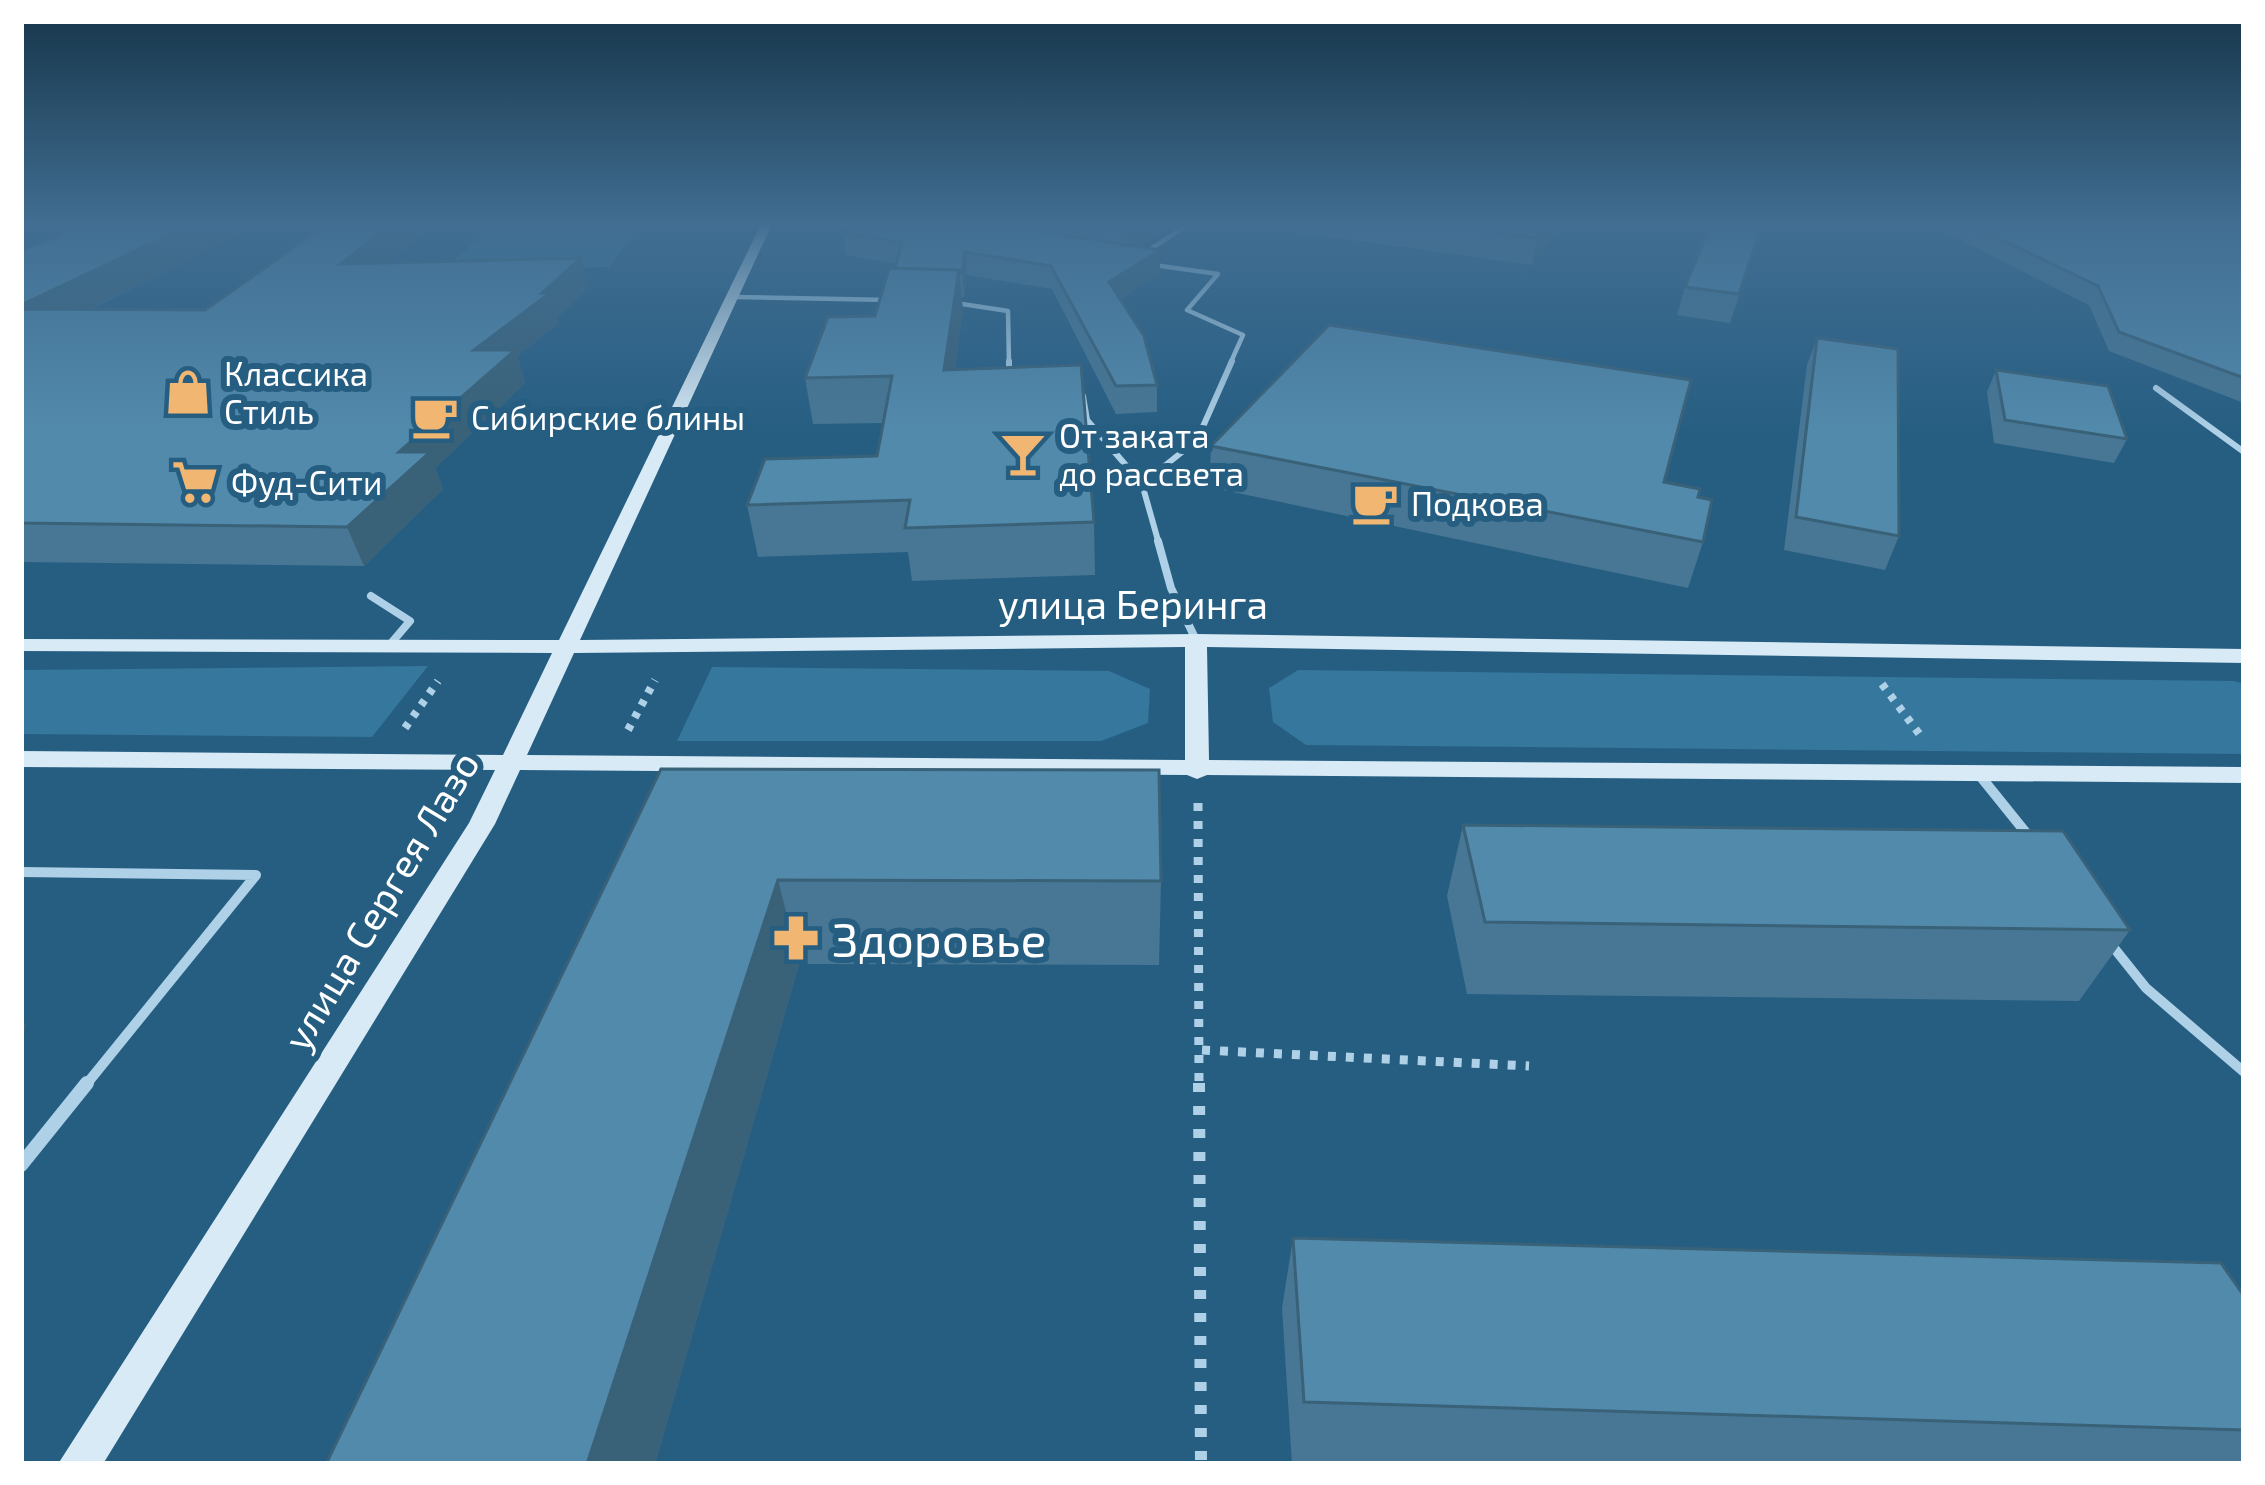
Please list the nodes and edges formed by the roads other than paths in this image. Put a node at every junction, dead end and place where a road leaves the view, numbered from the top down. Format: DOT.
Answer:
graph roads {
  1 [pos="736,293"];
  2 [pos="1202,293"];
  3 [pos="734,297"];
  4 [pos="912,301"];
  5 [pos="934,302"];
  6 [pos="1025,371"];
  7 [pos="1081,384"];
  8 [pos="2156,388"];
  9 [pos="2242,449"];
  10 [pos="1142,484"];
  11 [pos="371,596"];
  12 [pos="1196,640"];
  13 [pos="21,645"];
  14 [pos="566,645"];
  15 [pos="387,648"];
  16 [pos="2190,656"];
  17 [pos="2244,656"];
  18 [pos="2244,670"];
  19 [pos="21,759"];
  20 [pos="512,764"];
  21 [pos="1197,771"];
  22 [pos="1977,772"];
  23 [pos="2244,775"];
  24 [pos="2036,846"];
  25 [pos="21,872"];
  26 [pos="2098,927"];
  27 [pos="2244,1072"];
  28 [pos="21,1165"];
  29 [pos="79,1464"];
  1 -- 3 [label="street, улица Сергея Лазо"];
  2 -- 10 [label="lane"];
  3 -- 4 [label="lane"];
  3 -- 14 [label="street, улица Сергея Лазо"];
  5 -- 6 [label="lane"];
  7 -- 10 [label="lane"];
  8 -- 9 [label="lane"];
  10 -- 12 [label="lane"];
  11 -- 15 [label="lane"];
  12 -- 14 [label="street, улица Беринга"];
  12 -- 16 [label="street, улица Беринга"];
  12 -- 21 [label="street"];
  13 -- 15 [label="street, улица Беринга"];
  14 -- 15 [label="street, улица Беринга"];
  14 -- 20 [label="street, улица Сергея Лазо"];
  16 -- 17 [label="street, улица Беринга"];
  16 -- 18 [label="street"];
  19 -- 20 [label="street"];
  20 -- 21 [label="street"];
  20 -- 29 [label="street, улица Сергея Лазо"];
  21 -- 22 [label="street"];
  22 -- 23 [label="street"];
  22 -- 24 [label="lane"];
  25 -- 28 [label="lane"];
  26 -- 27 [label="lane"];
}
